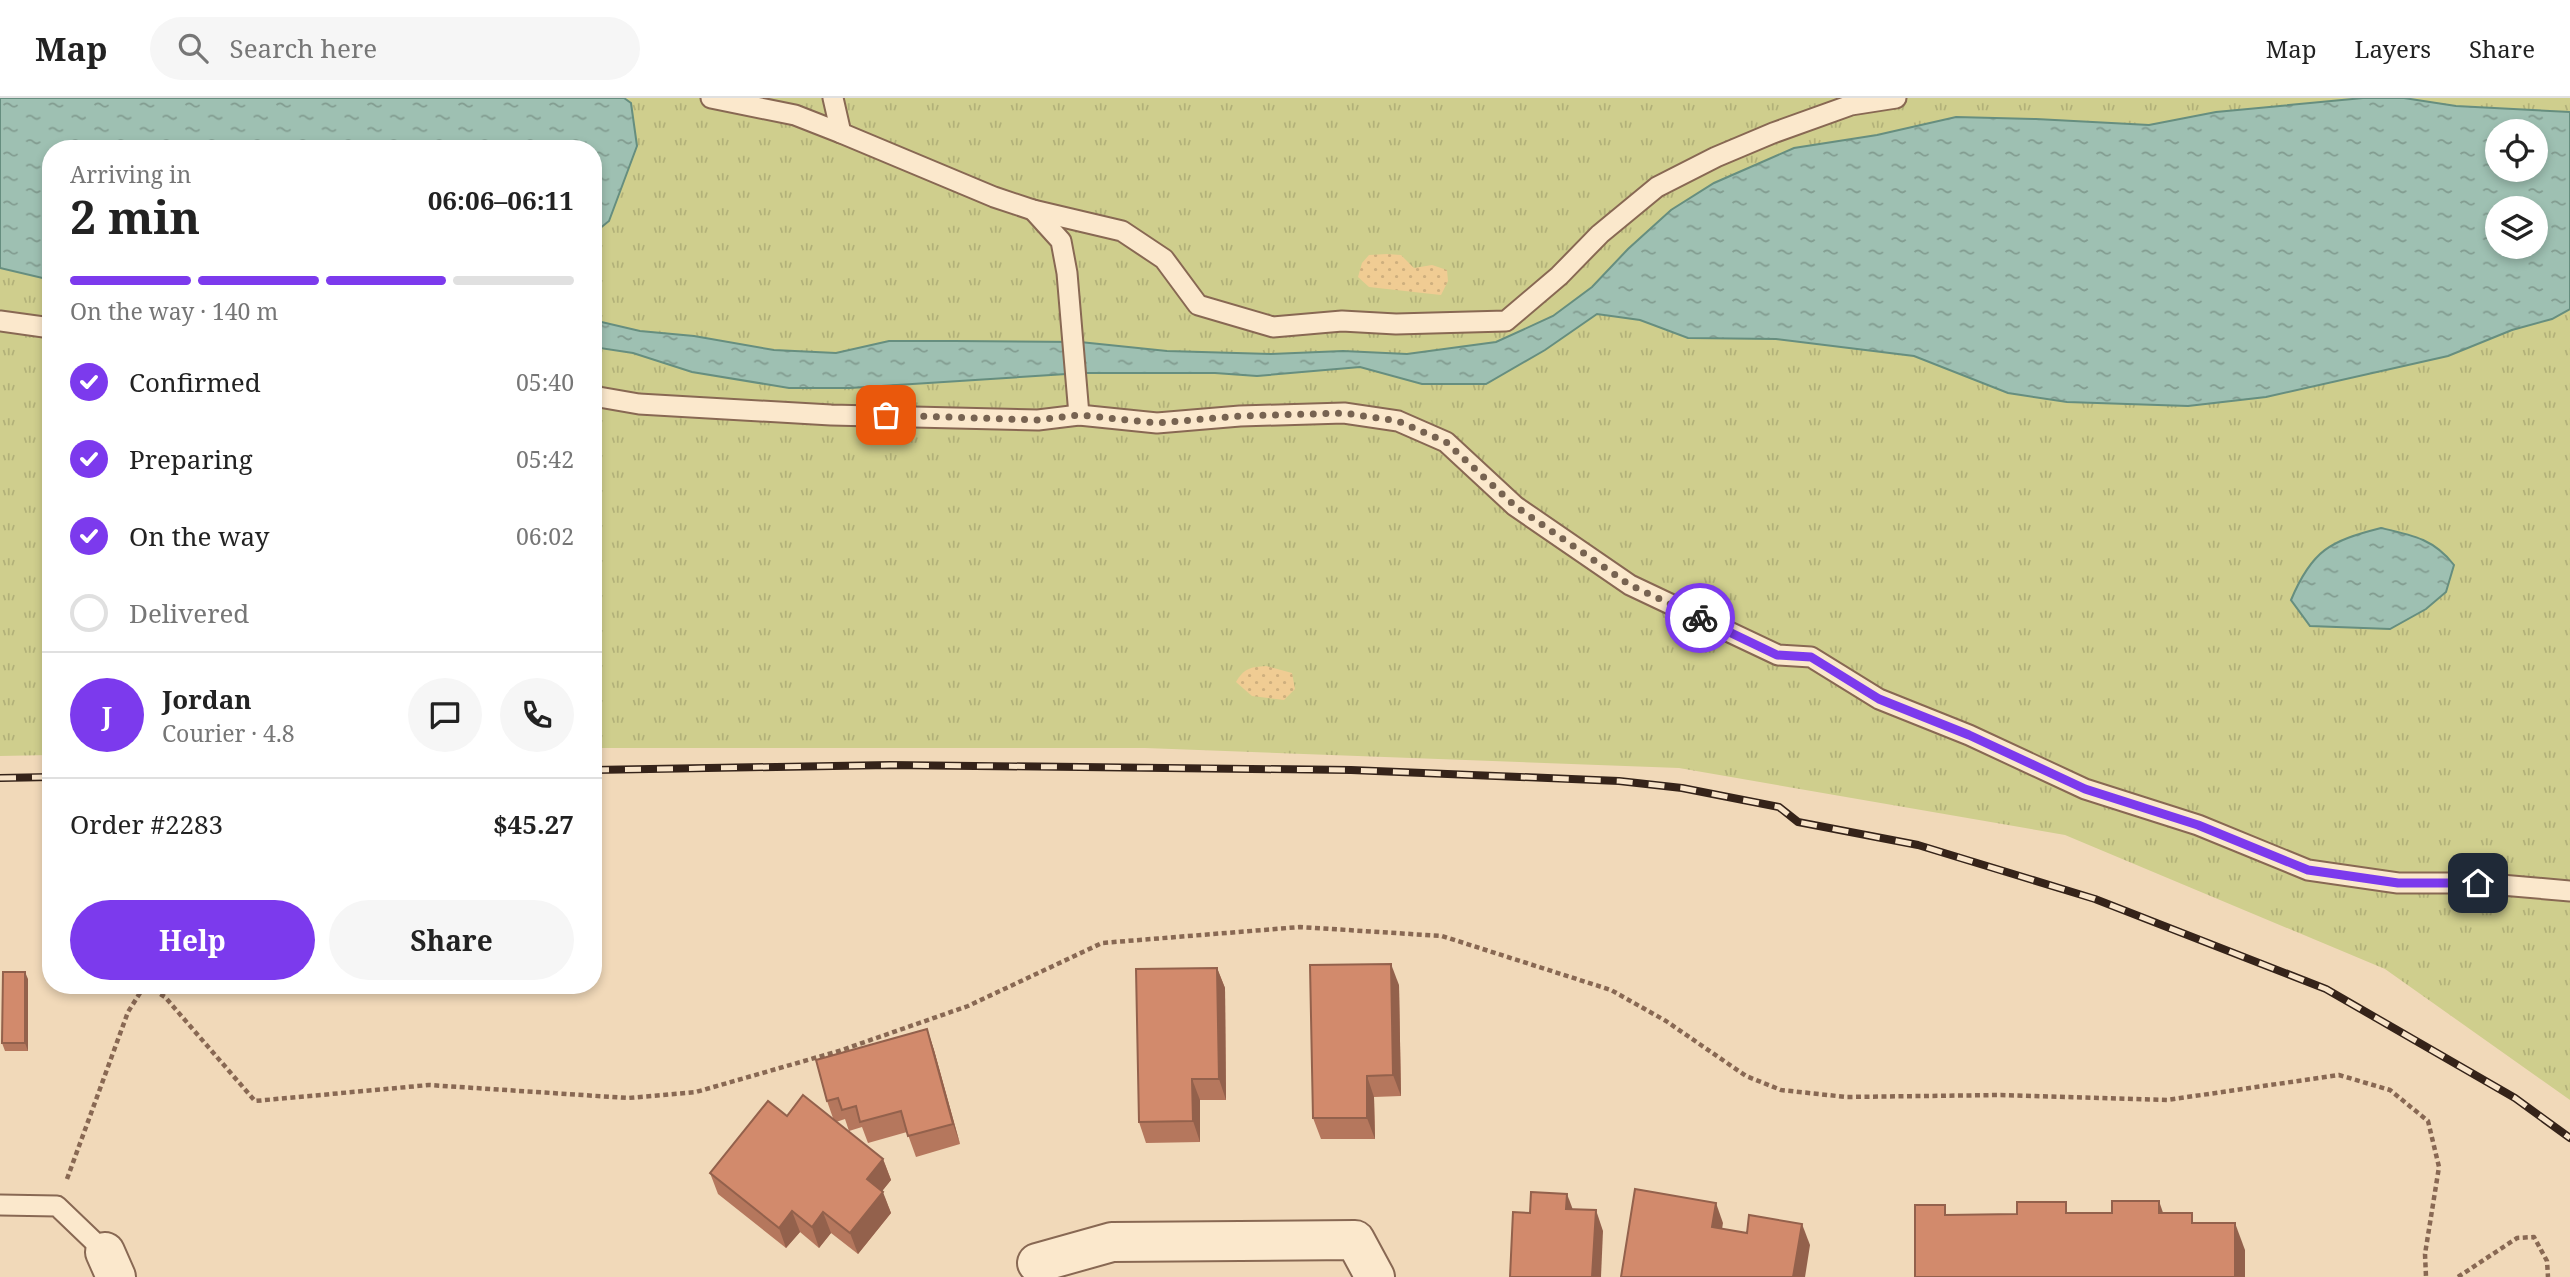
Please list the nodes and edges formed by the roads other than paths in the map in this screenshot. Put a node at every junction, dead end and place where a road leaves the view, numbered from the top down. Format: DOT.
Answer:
graph roads {
  1 [pos="710,98"];
  2 [pos="833,98"];
  3 [pos="1896,98"];
  4 [pos="841,133"];
  5 [pos="1033,211"];
  6 [pos="0,321"];
  7 [pos="42,327"];
  8 [pos="602,398"];
  9 [pos="1079,415"];
  10 [pos="2570,891"];
  11 [pos="0,1206"];
  12 [pos="1037,1263"];
  13 [pos="110,1265"];
  14 [pos="1375,1277"];
  1 -- 4 [label="lane"];
  2 -- 4 [label="lane"];
  3 -- 5 [label="lane"];
  4 -- 5 [label="lane"];
  5 -- 9 [label="lane"];
  6 -- 7 [label="lane"];
  8 -- 9 [label="lane"];
  9 -- 10 [label="lane"];
  11 -- 13 [label="lane"];
  12 -- 14 [label="street"];
}
